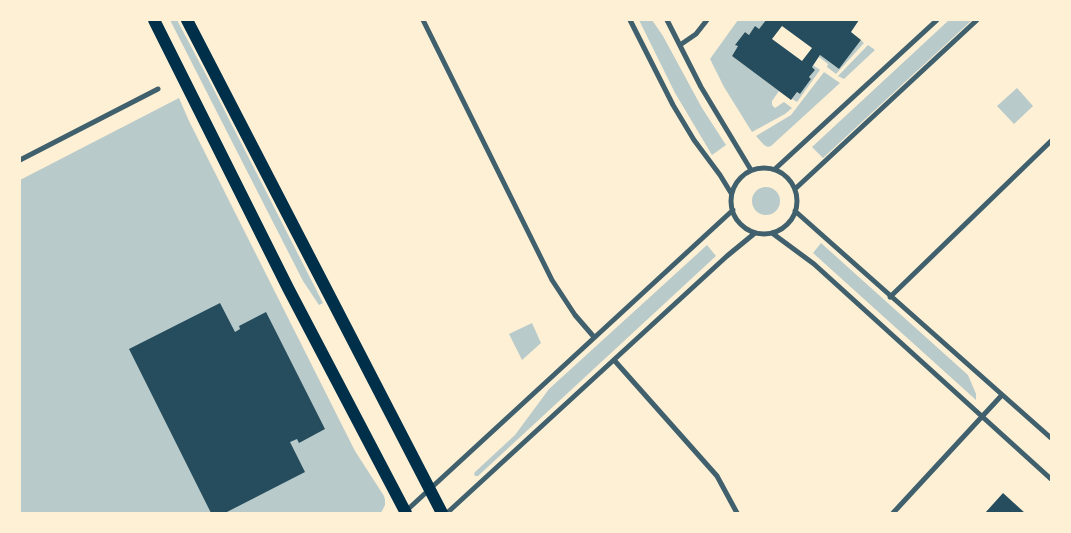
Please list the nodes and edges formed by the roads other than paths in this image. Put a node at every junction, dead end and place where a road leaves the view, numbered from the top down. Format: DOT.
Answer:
graph roads {
  1 [pos="154,20"];
  2 [pos="187,20"];
  3 [pos="423,20"];
  4 [pos="630,20"];
  5 [pos="667,20"];
  6 [pos="707,20"];
  7 [pos="937,20"];
  8 [pos="977,20"];
  9 [pos="680,46"];
  10 [pos="158,89"];
  11 [pos="1051,142"];
  12 [pos="20,160"];
  13 [pos="775,169"];
  14 [pos="751,170"];
  15 [pos="795,189"];
  16 [pos="731,194"];
  17 [pos="733,210"];
  18 [pos="795,211"];
  19 [pos="755,233"];
  20 [pos="772,233"];
  21 [pos="890,297"];
  22 [pos="594,337"];
  23 [pos="614,360"];
  24 [pos="1002,395"];
  25 [pos="982,417"];
  26 [pos="1051,438"];
  27 [pos="1051,479"];
  28 [pos="429,490"];
  29 [pos="405,513"];
  30 [pos="442,513"];
  31 [pos="447,513"];
  32 [pos="738,513"];
  33 [pos="893,513"];
  1 -- 29 [label="main road"];
  2 -- 28 [label="main road"];
  3 -- 22 [label="street"];
  4 -- 16 [label="street"];
  5 -- 9 [label="street"];
  6 -- 9 [label="street"];
  7 -- 13 [label="street"];
  8 -- 15 [label="street"];
  9 -- 14 [label="street"];
  10 -- 12 [label="street"];
  11 -- 21 [label="street"];
  13 -- 14 [label="street"];
  13 -- 15 [label="street"];
  14 -- 16 [label="street"];
  15 -- 18 [label="street"];
  16 -- 17 [label="street"];
  17 -- 19 [label="street"];
  17 -- 22 [label="street"];
  18 -- 20 [label="street"];
  18 -- 21 [label="street"];
  19 -- 20 [label="street"];
  19 -- 23 [label="street"];
  20 -- 25 [label="street"];
  21 -- 24 [label="street"];
  22 -- 28 [label="street"];
  23 -- 31 [label="street"];
  23 -- 32 [label="street"];
  24 -- 25 [label="street"];
  24 -- 26 [label="street"];
  25 -- 27 [label="street"];
  25 -- 33 [label="street"];
  28 -- 29 [label="street"];
  28 -- 30 [label="main road"];
}
